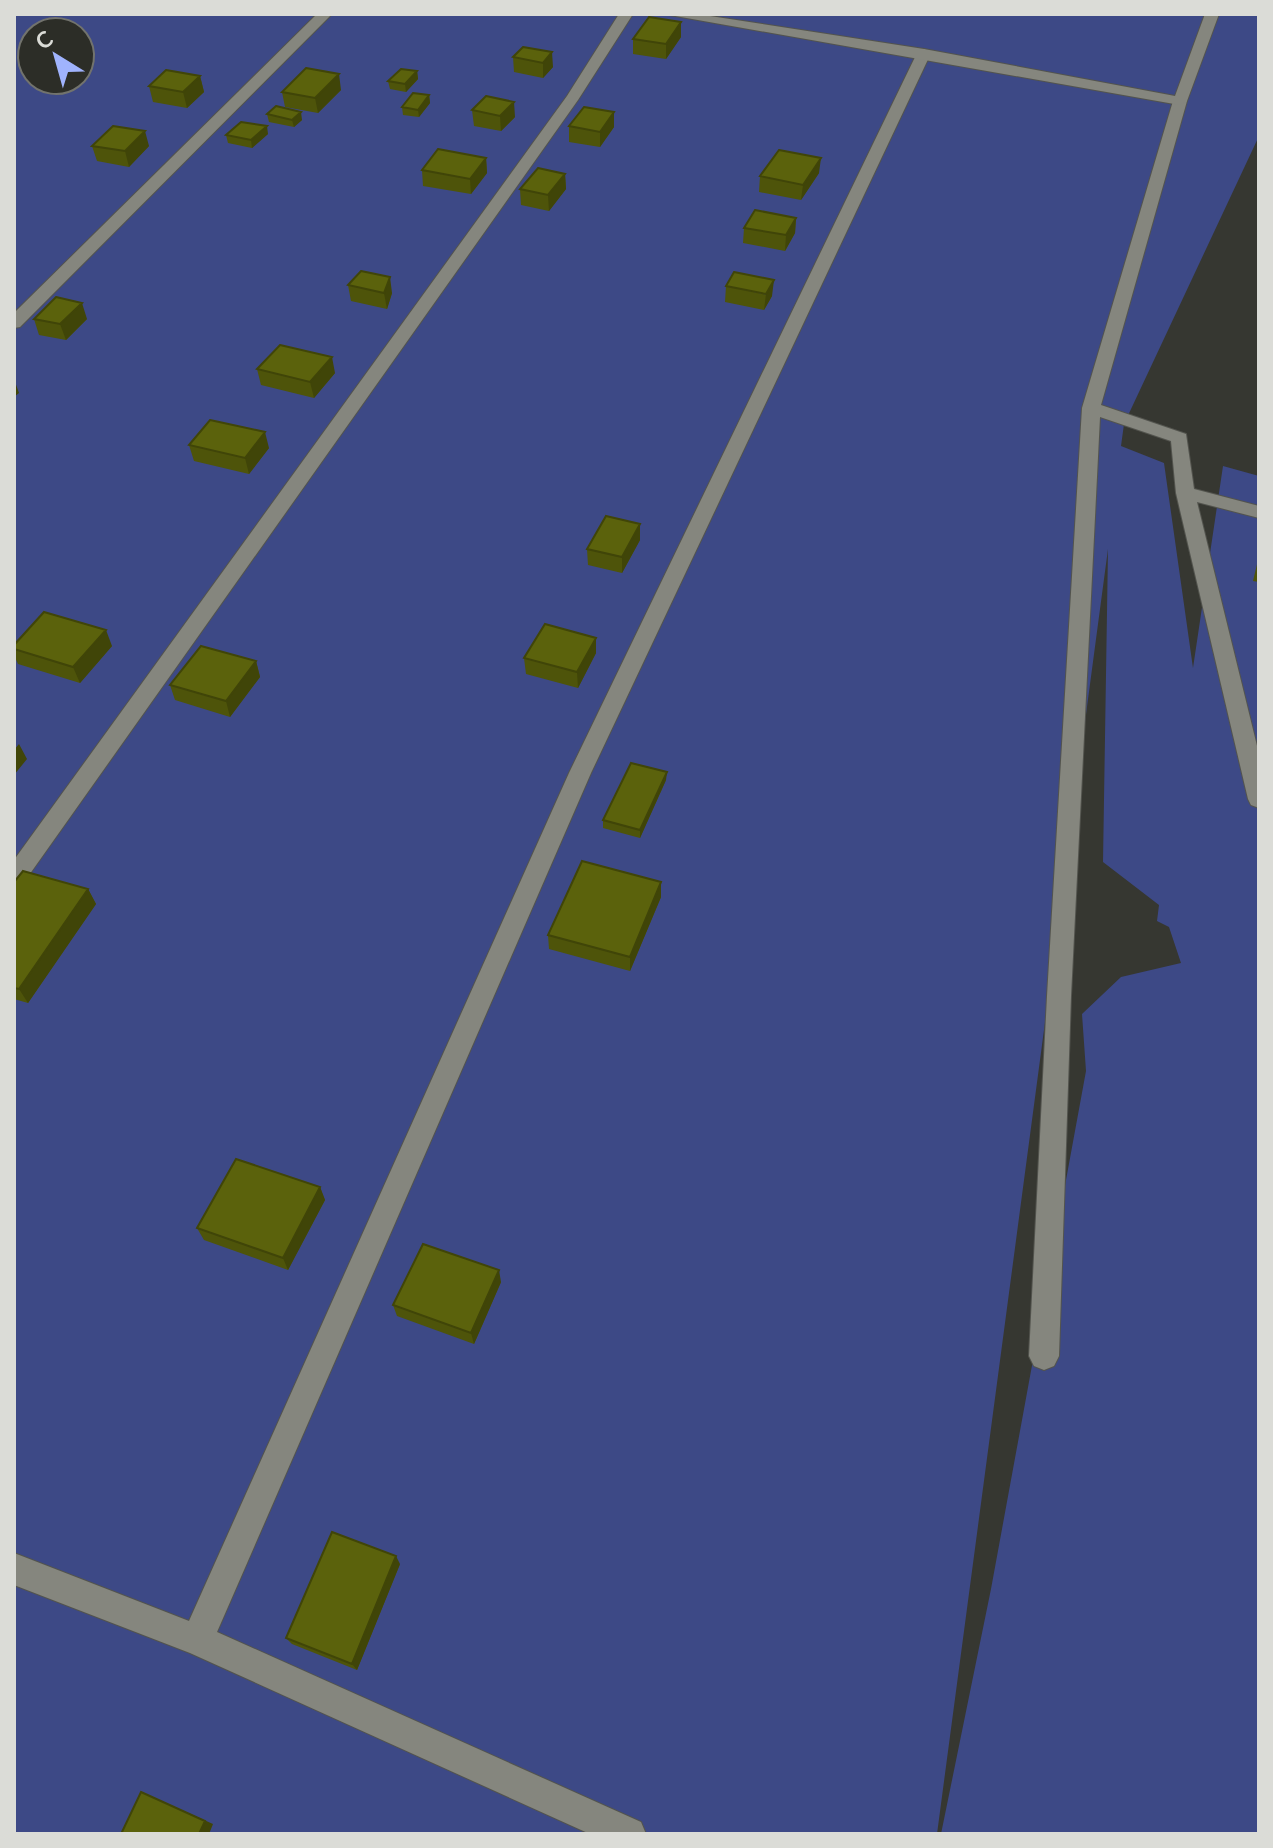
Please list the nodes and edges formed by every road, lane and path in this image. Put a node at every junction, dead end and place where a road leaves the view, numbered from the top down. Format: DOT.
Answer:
graph roads {
  1 [pos="325,14"];
  2 [pos="626,14"];
  3 [pos="671,14"];
  4 [pos="1212,14"];
  5 [pos="924,53"];
  6 [pos="1180,101"];
  7 [pos="14,323"];
  8 [pos="1091,408"];
  9 [pos="1185,493"];
  10 [pos="1259,512"];
  11 [pos="1259,799"];
  12 [pos="14,878"];
  13 [pos="1044,1356"];
  14 [pos="14,1569"];
  15 [pos="197,1640"];
  16 [pos="629,1834"];
  1 -- 7 [label="street"];
  2 -- 12 [label="street"];
  3 -- 5 [label="street"];
  4 -- 6 [label="street"];
  5 -- 6 [label="street"];
  5 -- 15 [label="street"];
  6 -- 8 [label="street"];
  8 -- 9 [label="street"];
  8 -- 13 [label="street"];
  9 -- 10 [label="street"];
  9 -- 11 [label="street"];
  14 -- 15 [label="street"];
  15 -- 16 [label="street"];
}
